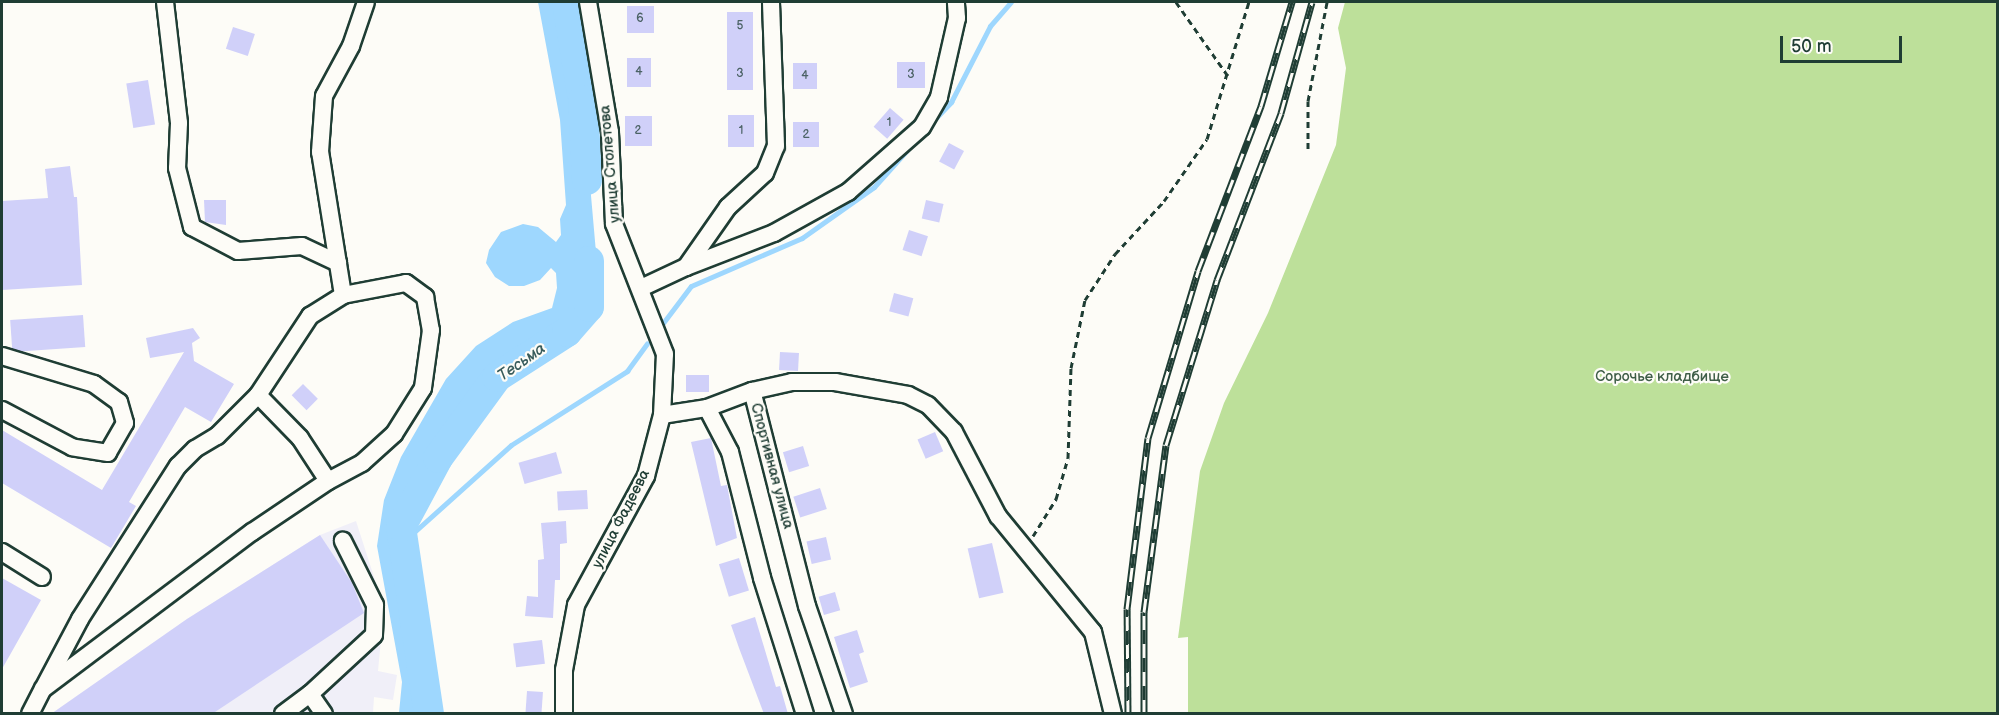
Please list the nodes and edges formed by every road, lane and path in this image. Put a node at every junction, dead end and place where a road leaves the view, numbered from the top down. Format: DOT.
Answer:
graph roads {
  1 [pos="165,2"];
  2 [pos="366,2"];
  3 [pos="588,2"];
  4 [pos="771,2"];
  5 [pos="956,2"];
  6 [pos="1176,2"];
  7 [pos="1249,2"];
  8 [pos="1328,2"];
  9 [pos="1228,76"];
  10 [pos="1308,149"];
  11 [pos="338,263"];
  12 [pos="686,267"];
  13 [pos="641,288"];
  14 [pos="343,295"];
  15 [pos="2,356"];
  16 [pos="752,391"];
  17 [pos="258,395"];
  18 [pos="707,408"];
  19 [pos="2,410"];
  20 [pos="662,415"];
  21 [pos="328,481"];
  22 [pos="343,541"];
  23 [pos="1025,550"];
  24 [pos="2,552"];
  25 [pos="42,577"];
  26 [pos="43,688"];
  27 [pos="310,694"];
  28 [pos="30,714"];
  29 [pos="283,714"];
  30 [pos="324,714"];
  31 [pos="564,714"];
  32 [pos="805,714"];
  33 [pos="844,714"];
  34 [pos="1113,714"];
  1 -- 11 [label="street"];
  2 -- 11 [label="street"];
  3 -- 13 [label="street, улица Столетова"];
  4 -- 12 [label="street"];
  5 -- 12 [label="street"];
  6 -- 9 [label="path"];
  7 -- 9 [label="path"];
  8 -- 10 [label="path"];
  9 -- 23 [label="path"];
  11 -- 14 [label="street"];
  12 -- 13 [label="street"];
  13 -- 20 [label="street, улица Столетова"];
  14 -- 17 [label="street"];
  14 -- 21 [label="street"];
  15 -- 19 [label="street"];
  16 -- 18 [label="street"];
  16 -- 23 [label="street, Спортивная улица"];
  16 -- 33 [label="street, Спортивная улица"];
  17 -- 21 [label="street"];
  17 -- 26 [label="street"];
  18 -- 20 [label="street"];
  18 -- 32 [label="street"];
  20 -- 31 [label="street, улица Фадеева"];
  21 -- 26 [label="street"];
  22 -- 27 [label="street"];
  23 -- 34 [label="street"];
  24 -- 25 [label="street"];
  26 -- 28 [label="street"];
  27 -- 29 [label="street"];
  27 -- 30 [label="street"];
}
